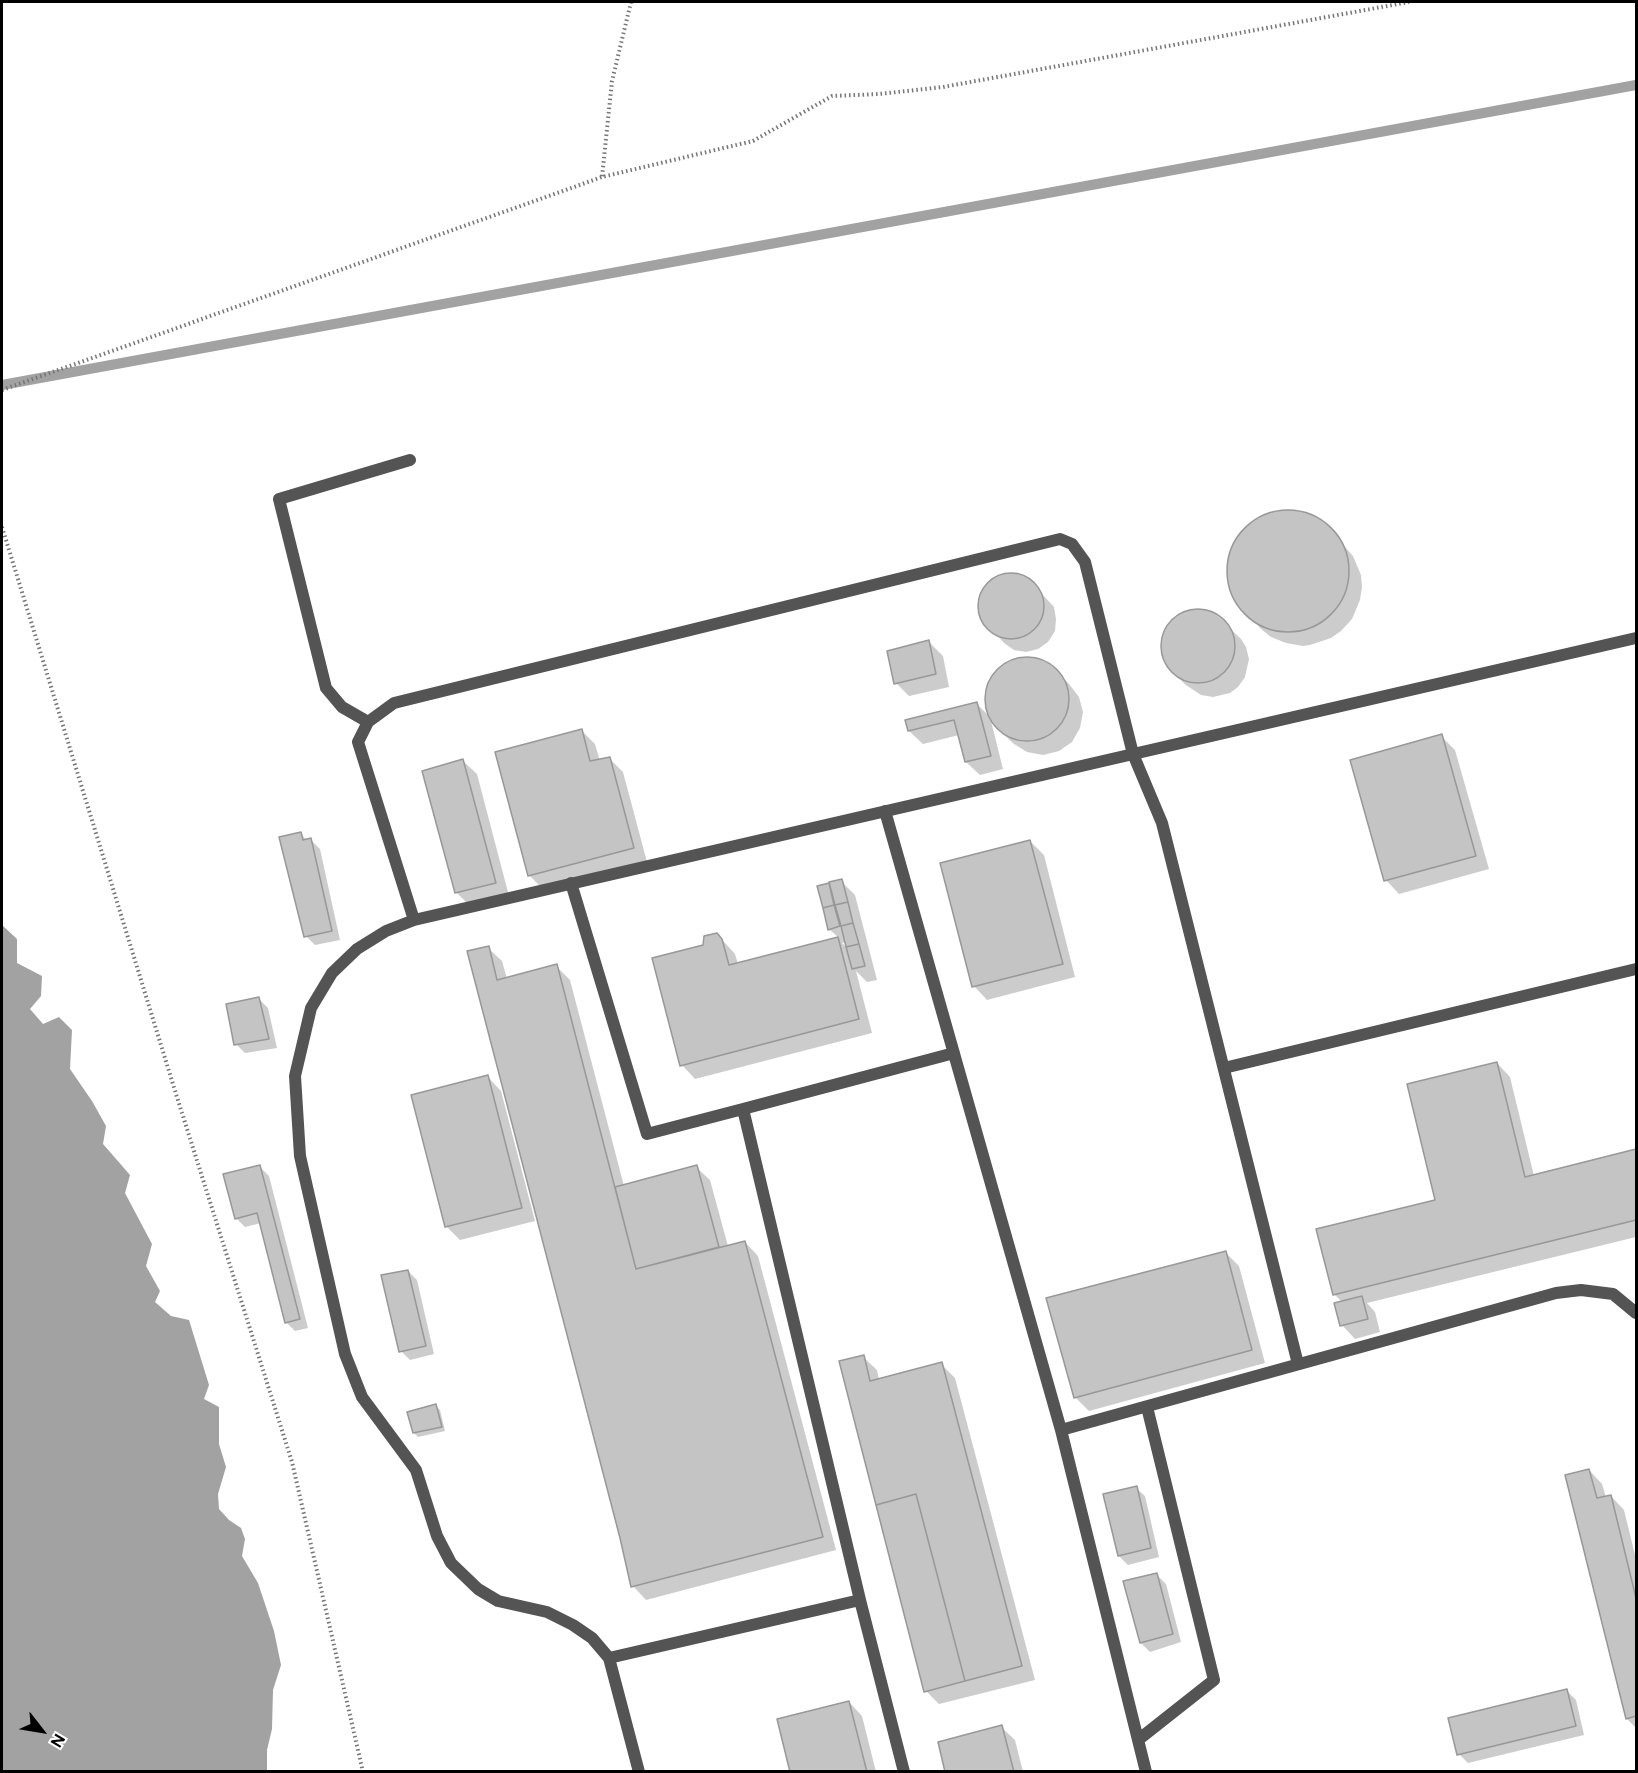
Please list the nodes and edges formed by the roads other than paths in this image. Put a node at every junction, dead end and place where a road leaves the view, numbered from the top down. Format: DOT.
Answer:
graph roads {
  1 [pos="410,459"];
  2 [pos="1636,638"];
  3 [pos="368,722"];
  4 [pos="1133,754"];
  5 [pos="885,811"];
  6 [pos="571,884"];
  7 [pos="414,920"];
  8 [pos="1636,969"];
  9 [pos="954,1053"];
  10 [pos="1224,1068"];
  11 [pos="743,1109"];
  12 [pos="1636,1313"];
  13 [pos="1298,1364"];
  14 [pos="1147,1407"];
  15 [pos="1061,1430"];
  16 [pos="860,1600"];
  17 [pos="609,1658"];
  18 [pos="1138,1740"];
  19 [pos="639,1772"];
  20 [pos="904,1772"];
  21 [pos="1146,1772"];
  1 -- 3 [label="lane"];
  2 -- 4 [label="lane"];
  3 -- 4 [label="lane"];
  3 -- 7 [label="lane"];
  4 -- 5 [label="lane"];
  4 -- 10 [label="lane"];
  5 -- 6 [label="lane"];
  5 -- 9 [label="lane"];
  6 -- 7 [label="lane"];
  6 -- 11 [label="lane"];
  7 -- 17 [label="lane"];
  8 -- 10 [label="lane"];
  9 -- 11 [label="lane"];
  9 -- 15 [label="lane"];
  10 -- 13 [label="lane"];
  11 -- 16 [label="lane"];
  12 -- 13 [label="lane"];
  13 -- 14 [label="lane"];
  14 -- 15 [label="lane"];
  14 -- 18 [label="lane"];
  15 -- 18 [label="lane"];
  16 -- 17 [label="lane"];
  16 -- 20 [label="lane"];
  17 -- 19 [label="lane"];
  18 -- 21 [label="lane"];
}
